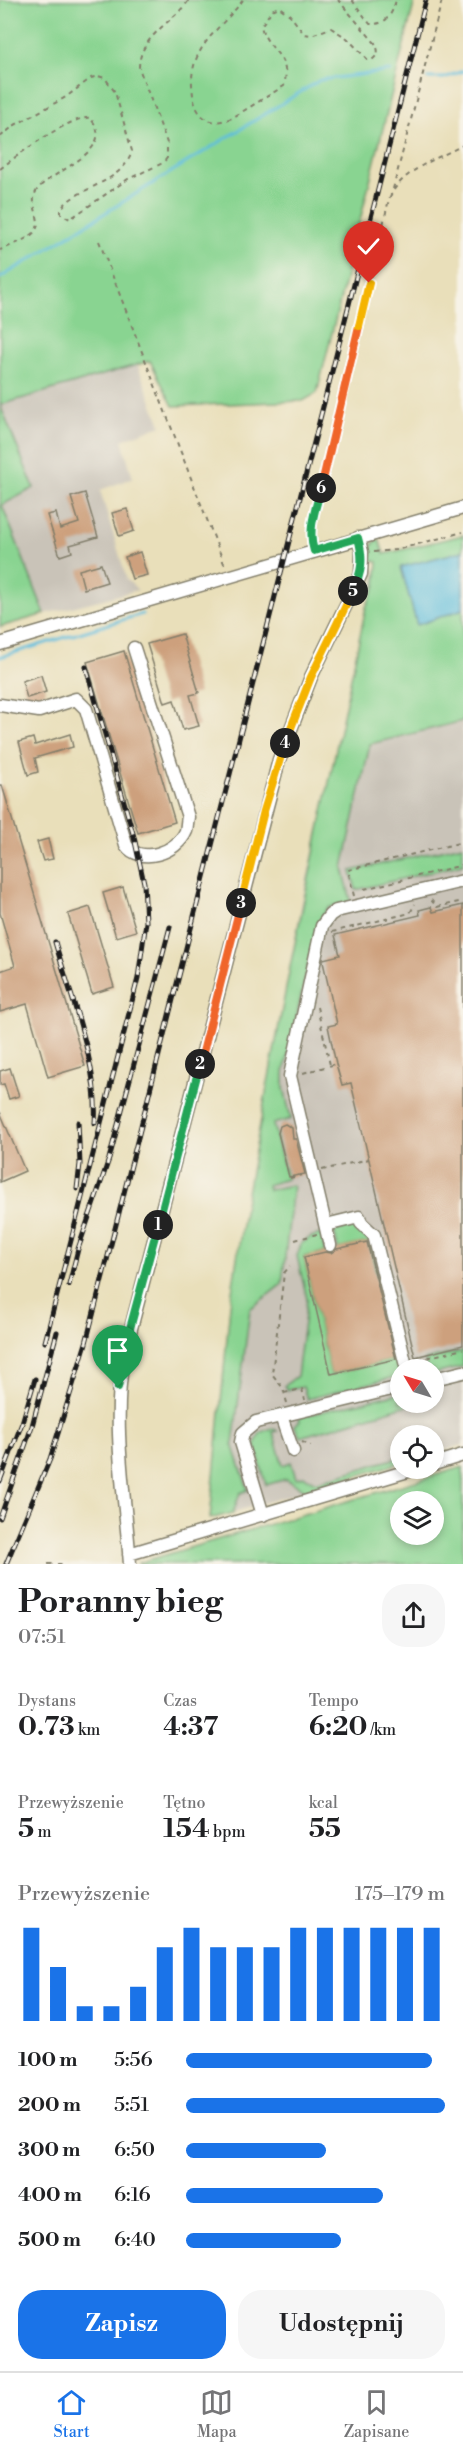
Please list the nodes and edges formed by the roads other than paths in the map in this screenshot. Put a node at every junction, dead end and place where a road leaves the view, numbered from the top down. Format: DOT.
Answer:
graph roads {
  1 [pos="463,508"];
  2 [pos="358,538"];
  3 [pos="0,645"];
  4 [pos="134,648"];
  5 [pos="0,705"];
  6 [pos="463,881"];
  7 [pos="326,1225"];
  8 [pos="330,1245"];
  9 [pos="404,1359"];
  10 [pos="463,1372"];
  11 [pos="444,1377"];
  12 [pos="390,1389"];
  13 [pos="281,1416"];
  14 [pos="293,1451"];
  15 [pos="463,1455"];
  16 [pos="444,1461"];
  17 [pos="390,1477"];
  18 [pos="262,1515"];
  19 [pos="130,1559"];
  1 -- 2 [label="street"];
  2 -- 3 [label="street"];
  2 -- 19 [label="street"];
  4 -- 5 [label="street"];
  6 -- 7 [label="street"];
  7 -- 8 [label="street"];
  7 -- 9 [label="street"];
  10 -- 11 [label="street"];
  12 -- 13 [label="street"];
  13 -- 14 [label="street"];
  13 -- 18 [label="street"];
  15 -- 16 [label="street"];
  17 -- 18 [label="street"];
  18 -- 19 [label="street"];
}
